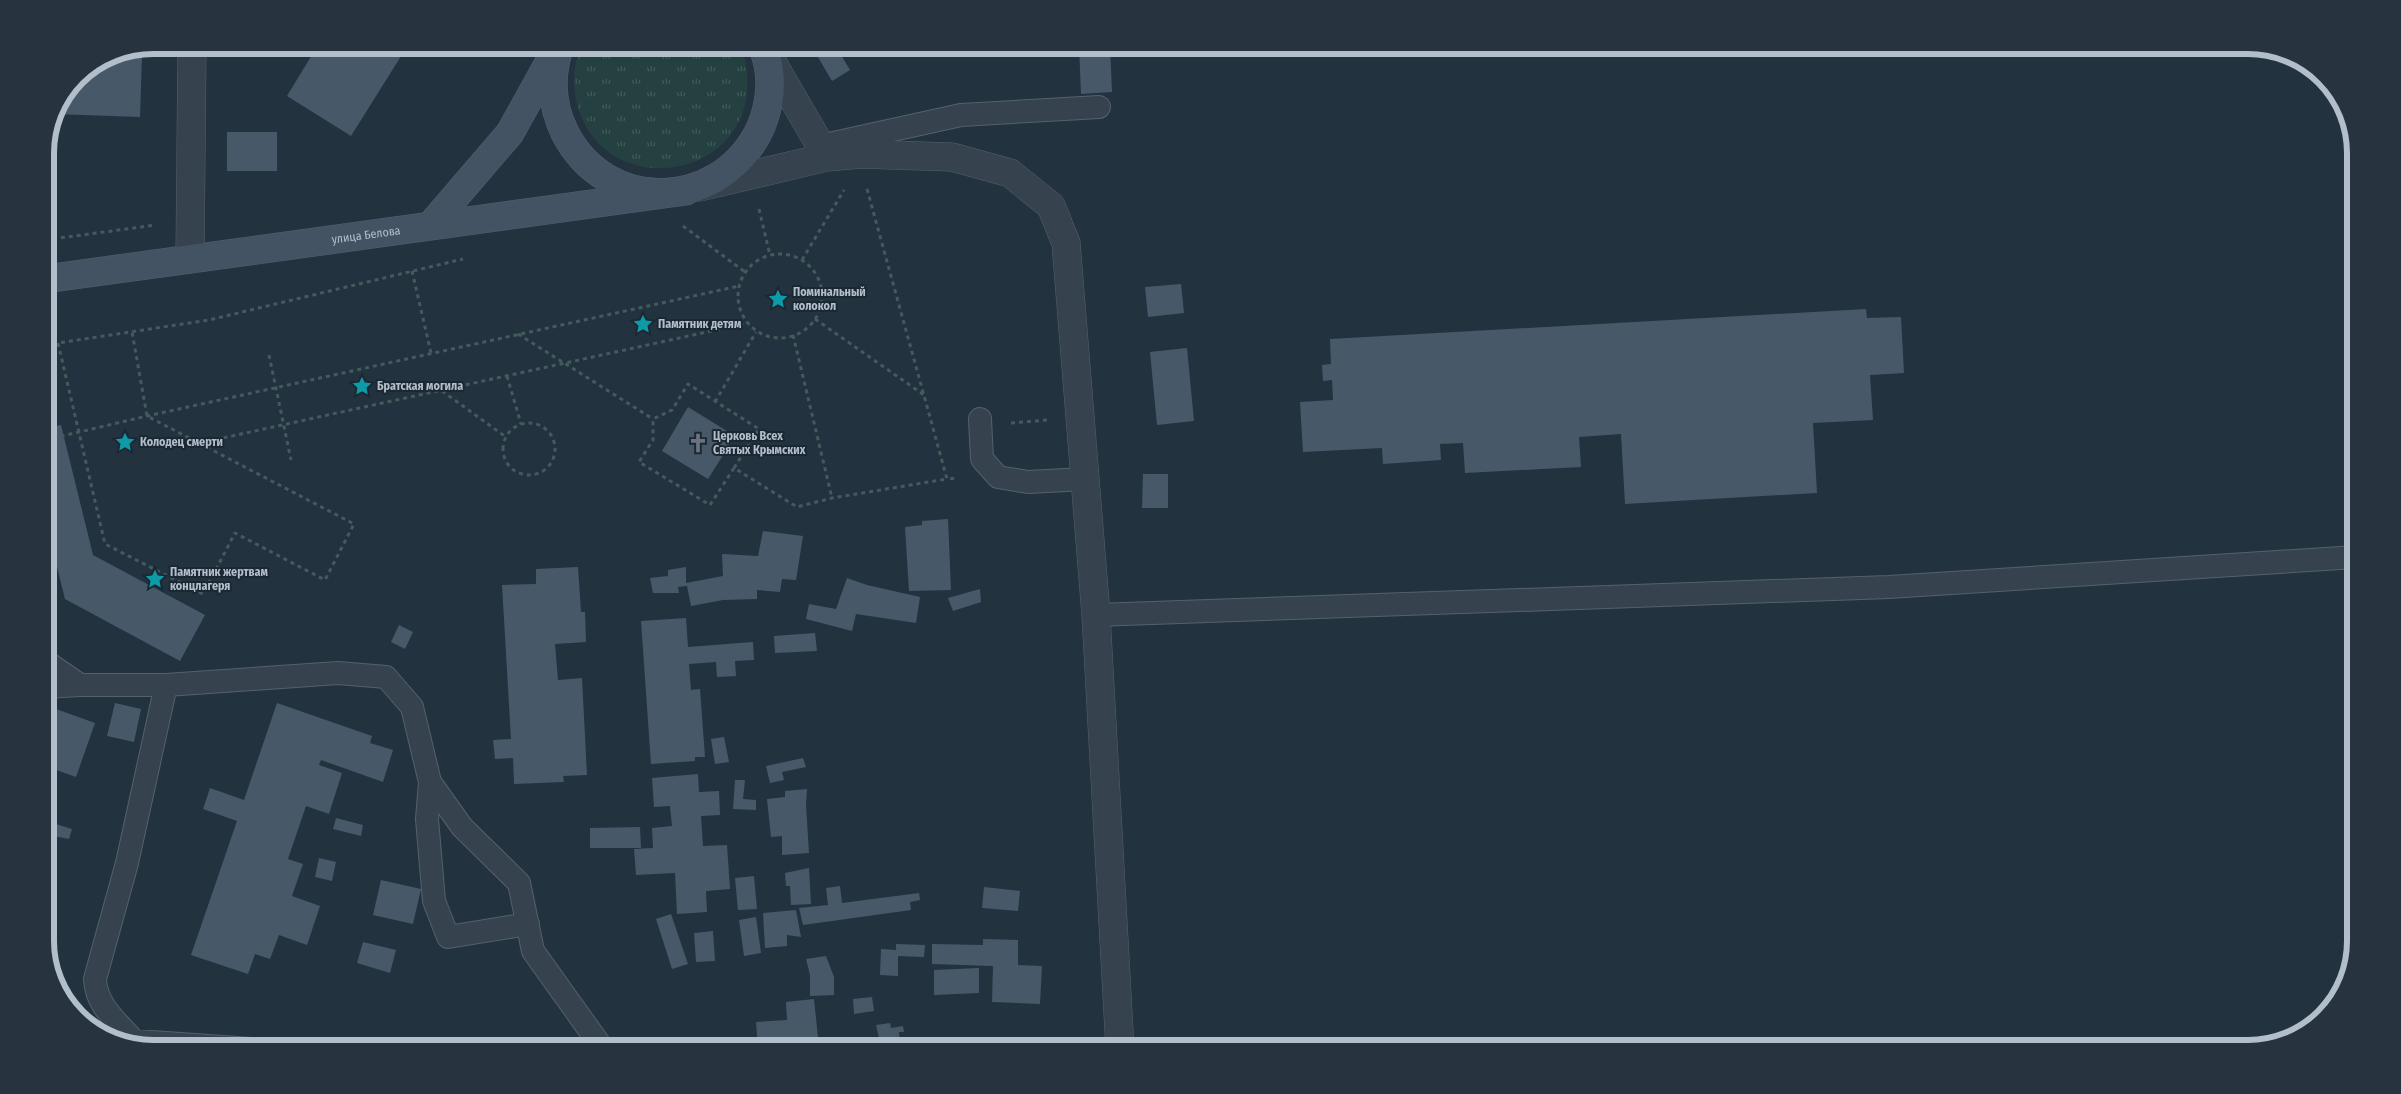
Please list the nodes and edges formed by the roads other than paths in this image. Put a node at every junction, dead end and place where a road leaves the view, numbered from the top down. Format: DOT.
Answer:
graph roads {
  1 [pos="192,54"];
  2 [pos="555,54"];
  3 [pos="558,54"];
  4 [pos="764,54"];
  5 [pos="767,54"];
  6 [pos="1099,107"];
  7 [pos="823,151"];
  8 [pos="686,191"];
  9 [pos="431,225"];
  10 [pos="190,259"];
  11 [pos="54,279"];
  12 [pos="980,423"];
  13 [pos="1085,480"];
  14 [pos="2347,558"];
  15 [pos="1096,615"];
  16 [pos="54,667"];
  17 [pos="80,685"];
  18 [pos="166,685"];
  19 [pos="54,686"];
  20 [pos="430,782"];
  21 [pos="528,924"];
  22 [pos="129,1037"];
  23 [pos="597,1040"];
  24 [pos="1120,1040"];
  1 -- 10 [label="street"];
  2 -- 9 [label="main road"];
  3 -- 8 [label="main road"];
  4 -- 8 [label="main road"];
  5 -- 7 [label="street"];
  6 -- 7 [label="lane"];
  7 -- 8 [label="street"];
  7 -- 13 [label="street"];
  8 -- 9 [label="main road, улица Белова"];
  9 -- 10 [label="main road, улица Белова"];
  10 -- 11 [label="main road, улица Белова"];
  12 -- 13 [label="lane"];
  13 -- 15 [label="street"];
  14 -- 15 [label="lane"];
  15 -- 24 [label="street"];
  16 -- 17 [label="lane"];
  17 -- 18 [label="lane"];
  17 -- 19 [label="lane"];
  18 -- 20 [label="lane"];
  18 -- 22 [label="lane"];
  20 -- 21 [label="lane"];
  20 -- 21 [label="lane"];
  21 -- 23 [label="lane"];
}
